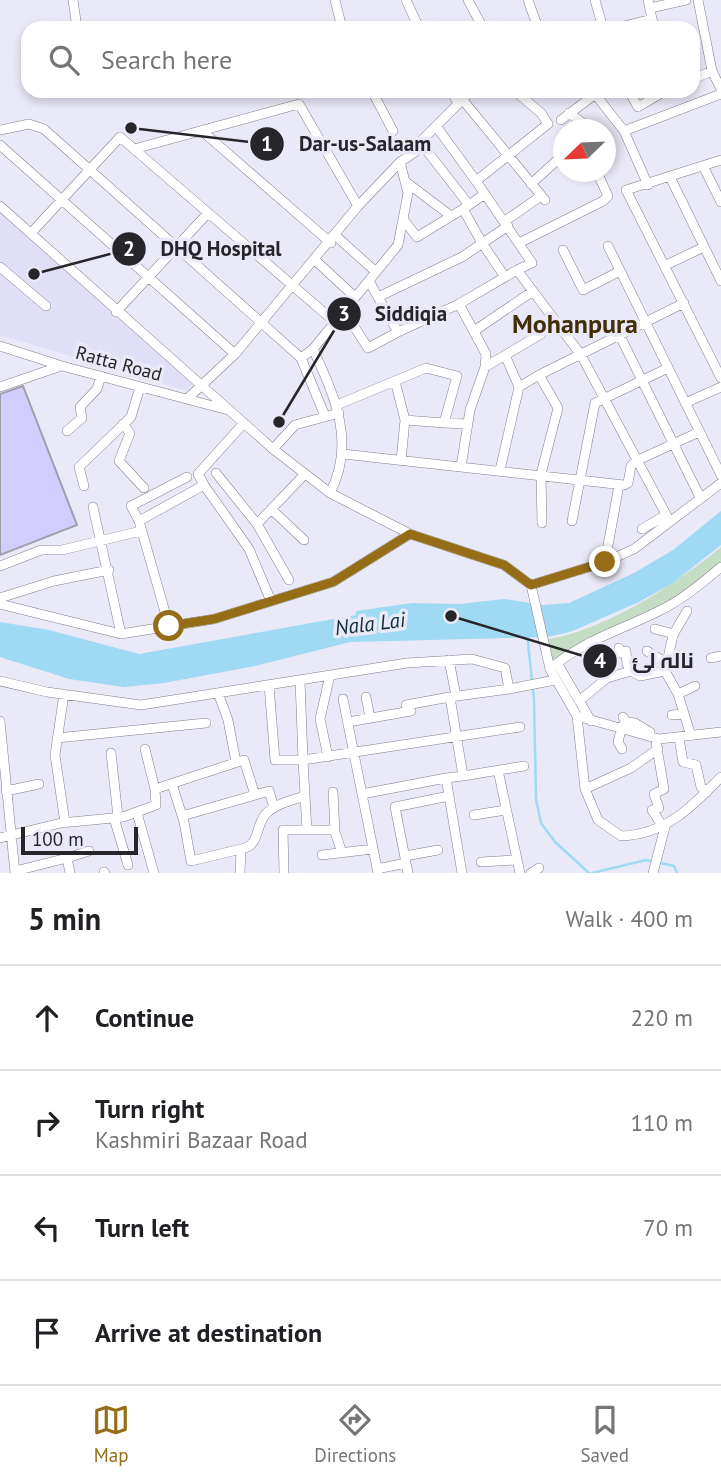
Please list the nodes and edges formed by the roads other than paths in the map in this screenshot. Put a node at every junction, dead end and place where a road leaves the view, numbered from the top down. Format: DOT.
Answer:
graph roads {
  1 [pos="73,0"];
  2 [pos="335,0"];
  3 [pos="406,0"];
  4 [pos="468,0"];
  5 [pos="528,0"];
  6 [pos="595,0"];
  7 [pos="687,0"];
  8 [pos="698,0"];
  9 [pos="649,4"];
  10 [pos="76,21"];
  11 [pos="340,21"];
  12 [pos="416,21"];
  13 [pos="479,21"];
  14 [pos="536,21"];
  15 [pos="601,21"];
  16 [pos="712,71"];
  17 [pos="700,76"];
  18 [pos="721,91"];
  19 [pos="376,98"];
  20 [pos="457,98"];
  21 [pos="463,98"];
  22 [pos="523,98"];
  23 [pos="589,98"];
  24 [pos="601,98"];
  25 [pos="633,98"];
  26 [pos="653,98"];
  27 [pos="460,101"];
  28 [pos="570,119"];
  29 [pos="436,127"];
  30 [pos="0,130"];
  31 [pos="202,131"];
  32 [pos="393,131"];
  33 [pos="624,131"];
  34 [pos="420,142"];
  35 [pos="0,145"];
  36 [pos="134,149"];
  37 [pos="508,155"];
  38 [pos="721,160"];
  39 [pos="400,162"];
  40 [pos="553,164"];
  41 [pos="703,166"];
  42 [pos="90,170"];
  43 [pos="670,177"];
  44 [pos="406,181"];
  45 [pos="476,181"];
  46 [pos="602,182"];
  47 [pos="531,184"];
  48 [pos="648,185"];
  49 [pos="485,194"];
  50 [pos="62,202"];
  51 [pos="721,202"];
  52 [pos="0,206"];
  53 [pos="358,206"];
  54 [pos="466,207"];
  55 [pos="208,213"];
  56 [pos="451,216"];
  57 [pos="403,219"];
  58 [pos="506,223"];
  59 [pos="31,233"];
  60 [pos="334,239"];
  61 [pos="482,243"];
  62 [pos="519,243"];
  63 [pos="178,246"];
  64 [pos="608,246"];
  65 [pos="704,247"];
  66 [pos="563,250"];
  67 [pos="316,261"];
  68 [pos="666,265"];
  69 [pos="0,267"];
  70 [pos="517,270"];
  71 [pos="621,271"];
  72 [pos="376,272"];
  73 [pos="506,277"];
  74 [pos="720,277"];
  75 [pos="149,279"];
  76 [pos="369,281"];
  77 [pos="294,288"];
  78 [pos="533,291"];
  79 [pos="355,297"];
  80 [pos="378,297"];
  81 [pos="684,303"];
  82 [pos="459,304"];
  83 [pos="46,306"];
  84 [pos="344,311"];
  85 [pos="116,312"];
  86 [pos="530,320"];
  87 [pos="263,322"];
  88 [pos="335,322"];
  89 [pos="646,324"];
  90 [pos="474,331"];
  91 [pos="618,331"];
  92 [pos="398,332"];
  93 [pos="0,346"];
  94 [pos="313,349"];
  95 [pos="235,355"];
  96 [pos="505,355"];
  97 [pos="581,355"];
  98 [pos="301,358"];
  99 [pos="62,366"];
  100 [pos="485,367"];
  101 [pos="667,368"];
  102 [pos="539,375"];
  103 [pos="101,376"];
  104 [pos="721,379"];
  105 [pos="395,381"];
  106 [pos="641,382"];
  107 [pos="201,385"];
  108 [pos="0,387"];
  109 [pos="140,387"];
  110 [pos="519,387"];
  111 [pos="721,387"];
  112 [pos="187,399"];
  113 [pos="604,399"];
  114 [pos="685,403"];
  115 [pos="338,409"];
  116 [pos="230,410"];
  117 [pos="325,416"];
  118 [pos="405,420"];
  119 [pos="244,422"];
  120 [pos="444,423"];
  121 [pos="468,424"];
  122 [pos="123,425"];
  123 [pos="67,431"];
  124 [pos="699,432"];
  125 [pos="674,444"];
  126 [pos="273,449"];
  127 [pos="343,454"];
  128 [pos="401,461"];
  129 [pos="636,461"];
  130 [pos="461,467"];
  131 [pos="500,470"];
  132 [pos="216,473"];
  133 [pos="305,474"];
  134 [pos="541,474"];
  135 [pos="721,475"];
  136 [pos="187,477"];
  137 [pos="580,480"];
  138 [pos="721,483"];
  139 [pos="204,485"];
  140 [pos="619,485"];
  141 [pos="84,486"];
  142 [pos="144,488"];
  143 [pos="330,493"];
  144 [pos="700,497"];
  145 [pos="93,507"];
  146 [pos="271,509"];
  147 [pos="668,518"];
  148 [pos="572,521"];
  149 [pos="542,523"];
  150 [pos="257,524"];
  151 [pos="140,526"];
  152 [pos="642,529"];
  153 [pos="410,534"];
  154 [pos="303,540"];
  155 [pos="103,542"];
  156 [pos="605,562"];
  157 [pos="0,566"];
  158 [pos="721,567"];
  159 [pos="108,570"];
  160 [pos="289,580"];
  161 [pos="531,585"];
  162 [pos="0,598"];
  163 [pos="271,601"];
  164 [pos="0,604"];
  165 [pos="687,611"];
  166 [pos="169,626"];
  167 [pos="655,629"];
  168 [pos="677,632"];
  169 [pos="121,634"];
  170 [pos="619,648"];
  171 [pos="646,652"];
  172 [pos="721,656"];
  173 [pos="710,659"];
  174 [pos="449,660"];
  175 [pos="680,660"];
  176 [pos="666,664"];
  177 [pos="553,666"];
  178 [pos="330,675"];
  179 [pos="632,676"];
  180 [pos="300,680"];
  181 [pos="555,680"];
  182 [pos="0,681"];
  183 [pos="269,685"];
  184 [pos="695,686"];
  185 [pos="512,688"];
  186 [pos="218,693"];
  187 [pos="64,694"];
  188 [pos="678,694"];
  189 [pos="366,697"];
  190 [pos="453,697"];
  191 [pos="343,699"];
  192 [pos="579,701"];
  193 [pos="683,714"];
  194 [pos="672,715"];
  195 [pos="577,716"];
  196 [pos="370,718"];
  197 [pos="0,721"];
  198 [pos="591,721"];
  199 [pos="348,722"];
  200 [pos="623,722"];
  201 [pos="206,723"];
  202 [pos="520,727"];
  203 [pos="721,732"];
  204 [pos="456,736"];
  205 [pos="691,736"];
  206 [pos="57,738"];
  207 [pos="679,738"];
  208 [pos="658,742"];
  209 [pos="145,749"];
  210 [pos="622,749"];
  211 [pos="110,753"];
  212 [pos="354,754"];
  213 [pos="328,757"];
  214 [pos="303,760"];
  215 [pos="236,762"];
  216 [pos="524,766"];
  217 [pos="498,770"];
  218 [pos="463,776"];
  219 [pos="721,777"];
  220 [pos="446,778"];
  221 [pos="39,784"];
  222 [pos="172,784"];
  223 [pos="155,789"];
  224 [pos="585,789"];
  225 [pos="6,791"];
  226 [pos="333,792"];
  227 [pos="707,792"];
  228 [pos="362,794"];
  229 [pos="255,795"];
  230 [pos="305,796"];
  231 [pos="449,796"];
  232 [pos="274,808"];
  233 [pos="506,810"];
  234 [pos="137,813"];
  235 [pos="474,815"];
  236 [pos="182,816"];
  237 [pos="116,818"];
  238 [pos="65,823"];
  239 [pos="664,827"];
  240 [pos="307,830"];
  241 [pos="335,830"];
  242 [pos="10,835"];
  243 [pos="0,838"];
  244 [pos="241,849"];
  245 [pos="373,849"];
  246 [pos="438,850"];
  247 [pos="89,851"];
  248 [pos="342,853"];
  249 [pos="322,855"];
  250 [pos="67,858"];
  251 [pos="406,859"];
  252 [pos="515,860"];
  253 [pos="191,861"];
  254 [pos="481,862"];
  255 [pos="128,865"];
  256 [pos="378,871"];
  257 [pos="15,872"];
  258 [pos="70,873"];
  259 [pos="154,873"];
  260 [pos="194,873"];
  261 [pos="240,873"];
  262 [pos="284,873"];
  263 [pos="408,873"];
  264 [pos="462,873"];
  265 [pos="520,873"];
  266 [pos="653,873"];
  1 -- 10 [label="street"];
  2 -- 11 [label="street"];
  3 -- 12 [label="street"];
  4 -- 13 [label="street"];
  5 -- 14 [label="street"];
  6 -- 15 [label="street"];
  7 -- 9 [label="street"];
  8 -- 16 [label="street"];
  16 -- 17 [label="street"];
  16 -- 18 [label="street"];
  18 -- 33 [label="street"];
  19 -- 32 [label="street"];
  20 -- 27 [label="street"];
  21 -- 27 [label="street"];
  22 -- 37 [label="street"];
  23 -- 28 [label="street"];
  24 -- 33 [label="street"];
  25 -- 26 [label="street"];
  27 -- 29 [label="street"];
  27 -- 37 [label="street"];
  29 -- 34 [label="street"];
  29 -- 45 [label="street"];
  30 -- 42 [label="street"];
  31 -- 36 [label="street"];
  31 -- 53 [label="street"];
  31 -- 60 [label="street"];
  33 -- 48 [label="street"];
  34 -- 39 [label="street"];
  34 -- 54 [label="street"];
  35 -- 50 [label="street"];
  36 -- 42 [label="street"];
  36 -- 55 [label="street"];
  37 -- 45 [label="street"];
  37 -- 47 [label="street"];
  38 -- 41 [label="street"];
  39 -- 44 [label="street"];
  39 -- 53 [label="street"];
  40 -- 47 [label="street"];
  41 -- 43 [label="street"];
  41 -- 51 [label="street"];
  42 -- 50 [label="street"];
  42 -- 63 [label="street"];
  43 -- 48 [label="street"];
  43 -- 65 [label="street"];
  44 -- 56 [label="street"];
  44 -- 57 [label="street"];
  45 -- 49 [label="street"];
  46 -- 62 [label="street"];
  47 -- 58 [label="street"];
  48 -- 68 [label="street"];
  49 -- 54 [label="street"];
  49 -- 58 [label="street"];
  50 -- 59 [label="street"];
  50 -- 75 [label="street"];
  52 -- 59 [label="street"];
  53 -- 60 [label="street"];
  54 -- 56 [label="street"];
  54 -- 61 [label="street"];
  55 -- 63 [label="street"];
  55 -- 77 [label="street"];
  56 -- 57 [label="street"];
  57 -- 72 [label="street"];
  58 -- 61 [label="street"];
  58 -- 62 [label="street"];
  59 -- 85 [label="street"];
  60 -- 67 [label="street"];
  60 -- 72 [label="street"];
  61 -- 73 [label="street"];
  61 -- 80 [label="street"];
  62 -- 70 [label="street"];
  63 -- 75 [label="street"];
  63 -- 87 [label="street"];
  64 -- 71 [label="street"];
  65 -- 68 [label="street"];
  65 -- 74 [label="street"];
  66 -- 71 [label="street"];
  67 -- 77 [label="street"];
  67 -- 79 [label="street"];
  68 -- 81 [label="street"];
  69 -- 83 [label="street"];
  70 -- 73 [label="street"];
  70 -- 78 [label="street"];
  71 -- 89 [label="street"];
  72 -- 76 [label="street"];
  73 -- 82 [label="street"];
  75 -- 85 [label="street"];
  75 -- 95 [label="street"];
  76 -- 79 [label="street"];
  76 -- 80 [label="street"];
  77 -- 87 [label="street"];
  77 -- 88 [label="street"];
  78 -- 90 [label="street"];
  78 -- 97 [label="street"];
  79 -- 84 [label="street"];
  80 -- 92 [label="street"];
  81 -- 89 [label="street"];
  81 -- 104 [label="street"];
  82 -- 90 [label="street"];
  82 -- 92 [label="street"];
  84 -- 88 [label="street"];
  84 -- 92 [label="street"];
  85 -- 107 [label="street"];
  86 -- 96 [label="street"];
  87 -- 95 [label="street"];
  87 -- 98 [label="street"];
  88 -- 94 [label="street"];
  89 -- 91 [label="street"];
  89 -- 101 [label="street"];
  90 -- 100 [label="street"];
  91 -- 97 [label="street"];
  91 -- 106 [label="street"];
  93 -- 99 [label="street, Ratta Road"];
  94 -- 98 [label="street"];
  94 -- 115 [label="street"];
  95 -- 107 [label="street"];
  96 -- 100 [label="street"];
  96 -- 110 [label="street"];
  97 -- 102 [label="street"];
  97 -- 113 [label="street"];
  98 -- 117 [label="street"];
  99 -- 103 [label="street, Ratta Road"];
  99 -- 108 [label="street"];
  100 -- 121 [label="street"];
  101 -- 106 [label="street"];
  101 -- 114 [label="street"];
  102 -- 110 [label="street"];
  102 -- 134 [label="street"];
  103 -- 109 [label="street, Ratta Road"];
  103 -- 123 [label="street"];
  105 -- 115 [label="street"];
  105 -- 118 [label="street"];
  105 -- 120 [label="street"];
  106 -- 113 [label="street"];
  106 -- 125 [label="street"];
  107 -- 112 [label="street"];
  107 -- 116 [label="street"];
  109 -- 112 [label="street, Ratta Road"];
  109 -- 122 [label="street"];
  110 -- 131 [label="street"];
  111 -- 114 [label="street"];
  112 -- 116 [label="street, Ratta Road"];
  113 -- 129 [label="street"];
  113 -- 137 [label="street"];
  114 -- 124 [label="street"];
  115 -- 117 [label="street"];
  115 -- 127 [label="street"];
  116 -- 119 [label="street"];
  117 -- 126 [label="street"];
  118 -- 120 [label="street"];
  118 -- 128 [label="street"];
  119 -- 126 [label="street"];
  119 -- 139 [label="street"];
  120 -- 121 [label="street"];
  121 -- 130 [label="street"];
  122 -- 141 [label="street"];
  122 -- 142 [label="street"];
  124 -- 125 [label="street"];
  124 -- 135 [label="street"];
  125 -- 129 [label="street"];
  125 -- 144 [label="street"];
  126 -- 133 [label="street"];
  127 -- 128 [label="street"];
  127 -- 143 [label="street"];
  128 -- 130 [label="street"];
  129 -- 140 [label="street"];
  129 -- 147 [label="street"];
  130 -- 131 [label="street"];
  131 -- 134 [label="street"];
  132 -- 150 [label="street"];
  133 -- 143 [label="street"];
  133 -- 146 [label="street"];
  134 -- 137 [label="street"];
  134 -- 149 [label="street"];
  136 -- 151 [label="street"];
  137 -- 140 [label="street"];
  137 -- 148 [label="street"];
  138 -- 144 [label="street"];
  139 -- 151 [label="street"];
  139 -- 163 [label="street"];
  140 -- 156 [label="street"];
  143 -- 153 [label="street"];
  144 -- 147 [label="street"];
  145 -- 155 [label="street"];
  146 -- 150 [label="street"];
  146 -- 154 [label="street"];
  147 -- 152 [label="street"];
  147 -- 156 [label="street"];
  150 -- 160 [label="street"];
  151 -- 155 [label="street"];
  151 -- 166 [label="street"];
  153 -- 161 [label="street"];
  153 -- 163 [label="street"];
  155 -- 157 [label="street"];
  155 -- 159 [label="street"];
  156 -- 161 [label="street"];
  158 -- 177 [label="street"];
  159 -- 162 [label="street"];
  159 -- 169 [label="street"];
  161 -- 177 [label="street"];
  163 -- 166 [label="street"];
  164 -- 169 [label="street"];
  165 -- 168 [label="street"];
  166 -- 169 [label="street"];
  167 -- 168 [label="street"];
  168 -- 176 [label="street"];
  170 -- 179 [label="street"];
  171 -- 176 [label="street"];
  172 -- 173 [label="street"];
  174 -- 178 [label="street"];
  174 -- 185 [label="street"];
  174 -- 190 [label="street"];
  175 -- 176 [label="street"];
  176 -- 179 [label="street"];
  176 -- 188 [label="street"];
  177 -- 181 [label="street"];
  177 -- 192 [label="street"];
  178 -- 180 [label="street"];
  178 -- 213 [label="street"];
  179 -- 192 [label="street"];
  180 -- 183 [label="street"];
  180 -- 214 [label="street"];
  181 -- 185 [label="street"];
  181 -- 195 [label="street"];
  182 -- 187 [label="street"];
  183 -- 186 [label="street"];
  183 -- 214 [label="street"];
  184 -- 188 [label="street"];
  185 -- 190 [label="street"];
  186 -- 187 [label="street"];
  186 -- 215 [label="street"];
  187 -- 206 [label="street"];
  188 -- 193 [label="street"];
  189 -- 196 [label="street"];
  190 -- 196 [label="street"];
  190 -- 204 [label="street"];
  191 -- 199 [label="street"];
  192 -- 198 [label="street"];
  193 -- 194 [label="street"];
  193 -- 205 [label="street"];
  195 -- 198 [label="street"];
  195 -- 224 [label="street"];
  196 -- 199 [label="street"];
  197 -- 225 [label="street"];
  198 -- 200 [label="street"];
  199 -- 212 [label="street"];
  200 -- 208 [label="street"];
  200 -- 210 [label="street"];
  201 -- 206 [label="street"];
  202 -- 204 [label="street"];
  203 -- 205 [label="street"];
  204 -- 212 [label="street"];
  204 -- 218 [label="street"];
  205 -- 207 [label="street"];
  206 -- 238 [label="street"];
  207 -- 208 [label="street"];
  207 -- 227 [label="street"];
  208 -- 224 [label="street"];
  208 -- 239 [label="street"];
  209 -- 223 [label="street"];
  211 -- 237 [label="street"];
  212 -- 213 [label="street"];
  212 -- 228 [label="street"];
  213 -- 214 [label="street"];
  214 -- 230 [label="street"];
  215 -- 222 [label="street"];
  215 -- 229 [label="street"];
  216 -- 217 [label="street"];
  217 -- 218 [label="street"];
  217 -- 233 [label="street"];
  218 -- 220 [label="street"];
  219 -- 227 [label="street"];
  220 -- 228 [label="street"];
  220 -- 231 [label="street"];
  221 -- 225 [label="street"];
  222 -- 223 [label="street"];
  222 -- 236 [label="street"];
  223 -- 234 [label="street"];
  224 -- 239 [label="street"];
  225 -- 242 [label="street"];
  226 -- 241 [label="street"];
  227 -- 239 [label="street"];
  228 -- 245 [label="street"];
  229 -- 232 [label="street"];
  229 -- 236 [label="street"];
  230 -- 232 [label="street"];
  230 -- 240 [label="street"];
  231 -- 251 [label="street"];
  231 -- 264 [label="street"];
  232 -- 244 [label="street"];
  233 -- 235 [label="street"];
  233 -- 252 [label="street"];
  234 -- 237 [label="street"];
  234 -- 259 [label="street"];
  236 -- 253 [label="street"];
  237 -- 238 [label="street"];
  237 -- 255 [label="street"];
  238 -- 242 [label="street"];
  239 -- 266 [label="street"];
  240 -- 241 [label="street"];
  240 -- 262 [label="street"];
  241 -- 248 [label="street"];
  242 -- 243 [label="street"];
  242 -- 257 [label="street"];
  244 -- 253 [label="street"];
  244 -- 261 [label="street"];
  245 -- 248 [label="street"];
  245 -- 256 [label="street"];
  246 -- 251 [label="street"];
  247 -- 250 [label="street"];
  248 -- 249 [label="street"];
  250 -- 257 [label="street"];
  250 -- 258 [label="street"];
  251 -- 256 [label="street"];
  251 -- 263 [label="street"];
  252 -- 254 [label="street"];
  252 -- 265 [label="street"];
  253 -- 260 [label="street"];
}
